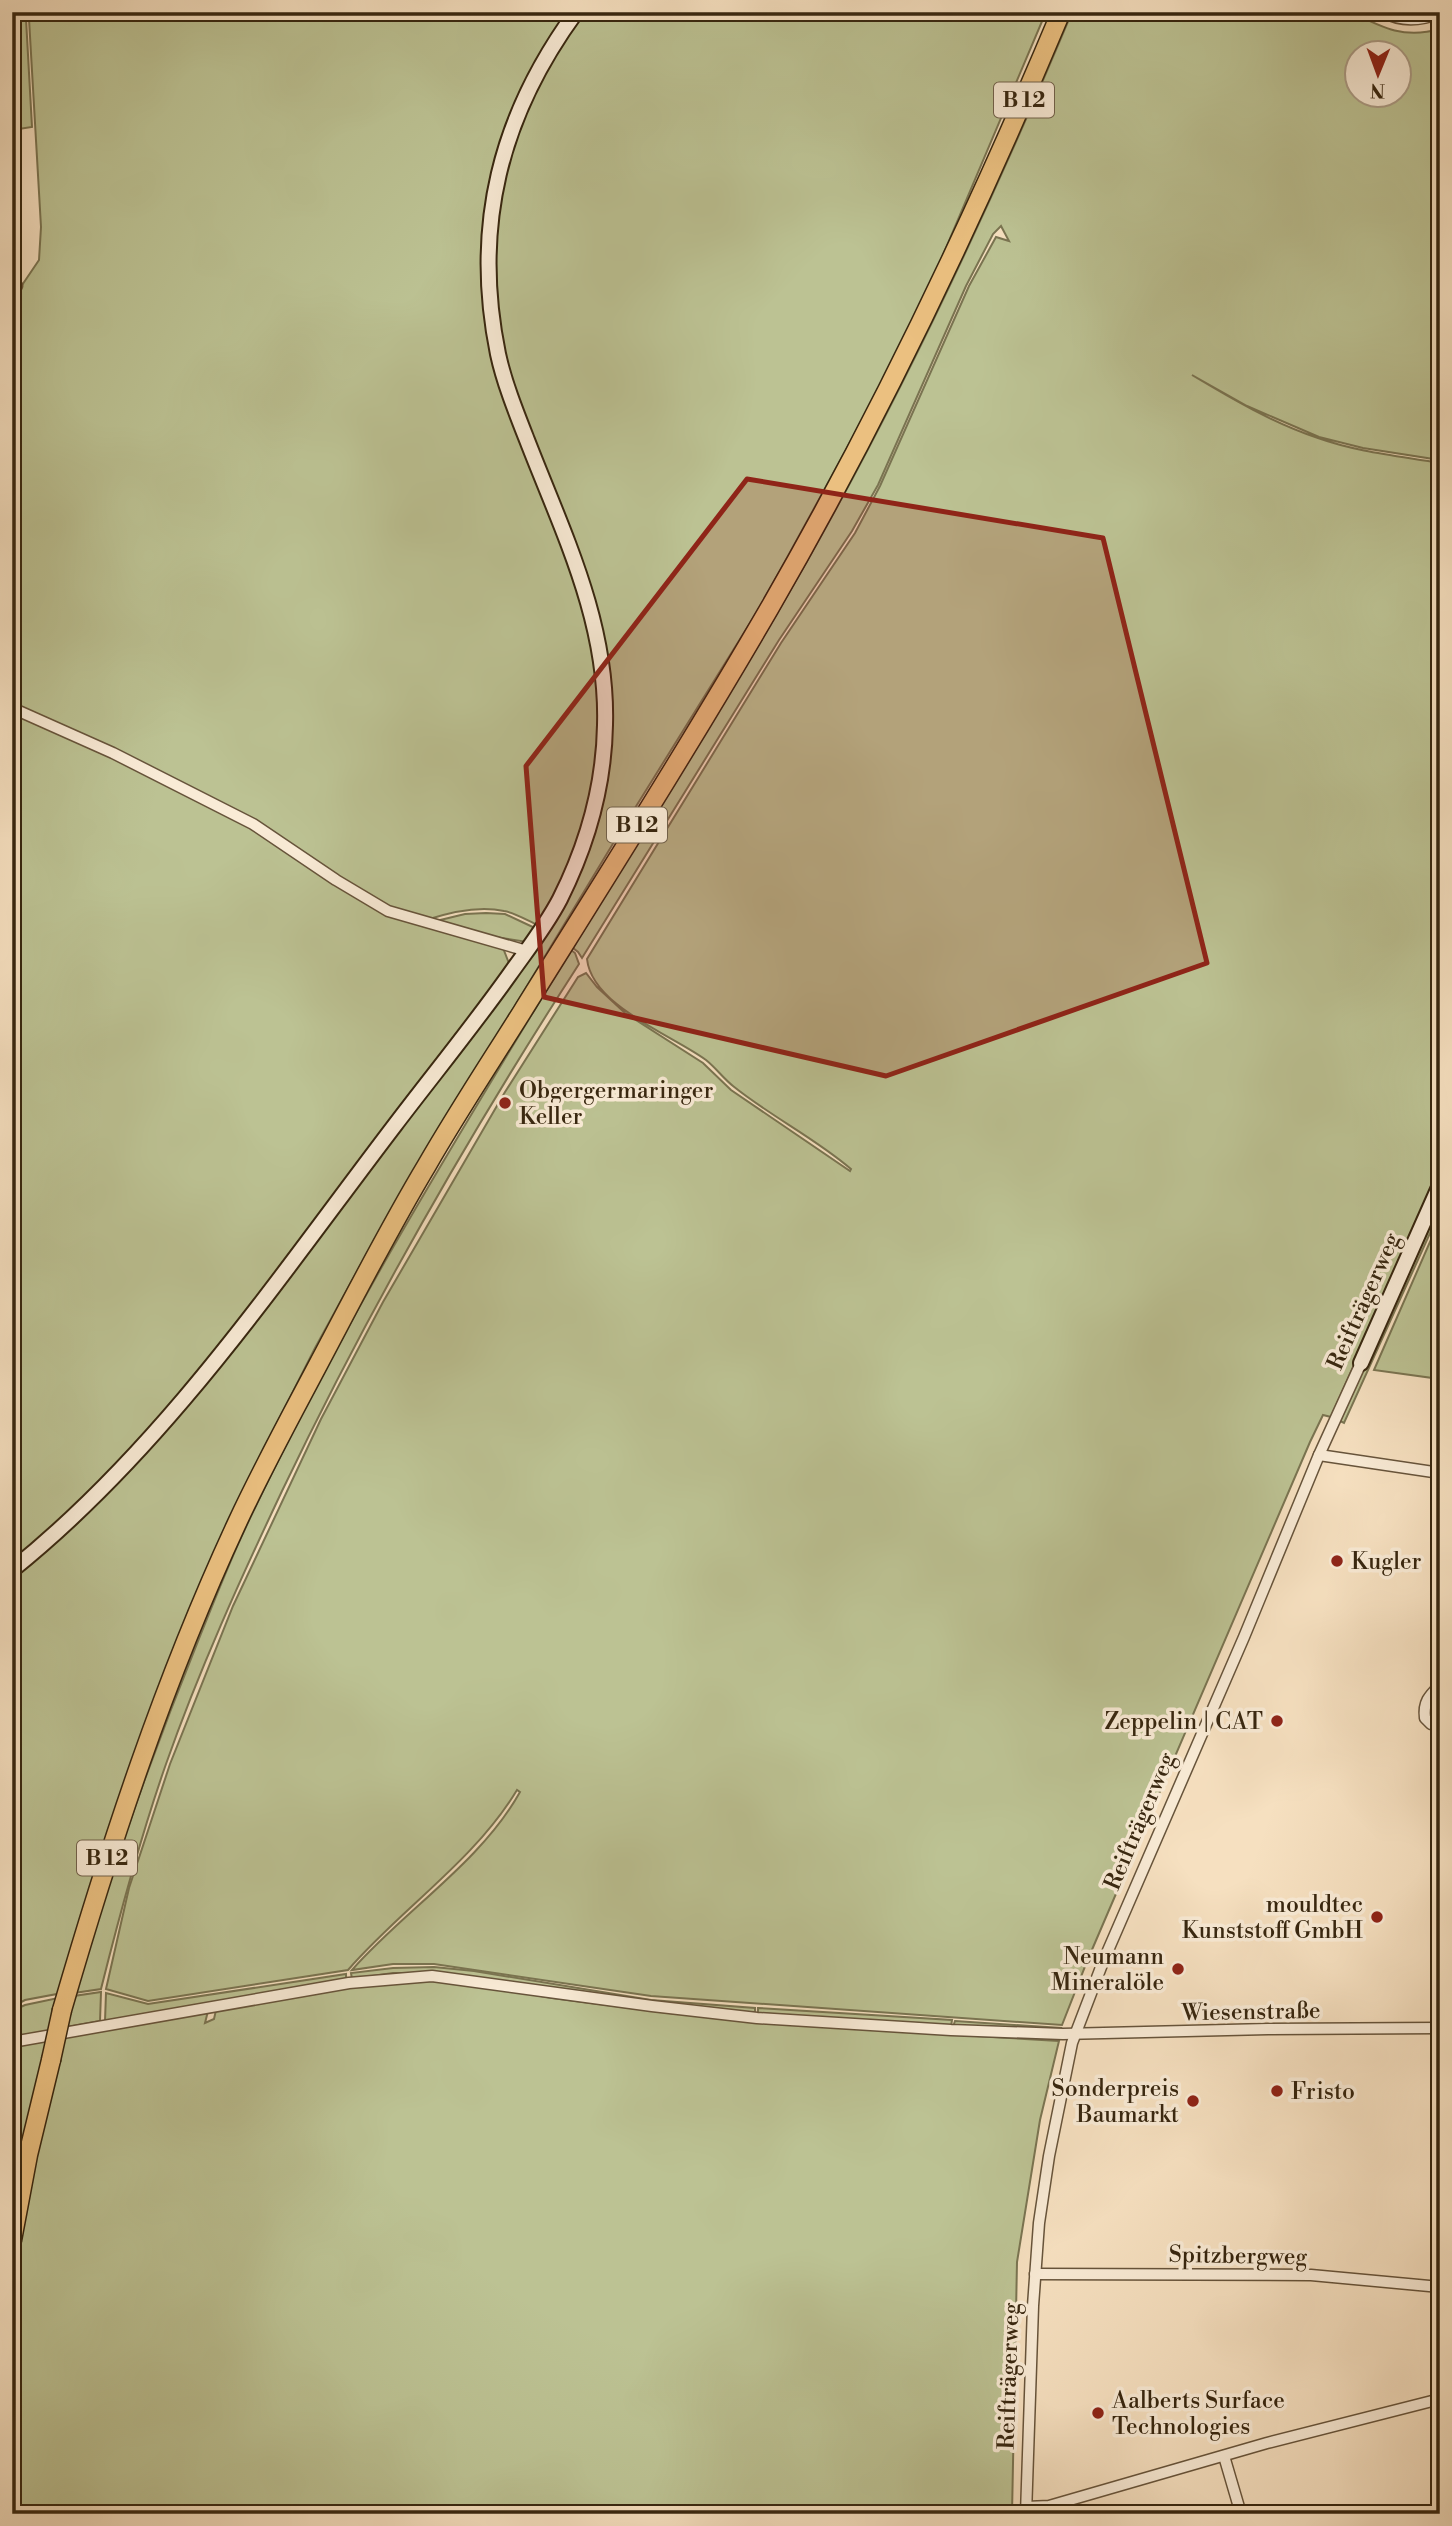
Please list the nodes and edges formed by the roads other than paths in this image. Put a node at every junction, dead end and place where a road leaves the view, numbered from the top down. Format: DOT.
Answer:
graph roads {
  1 [pos="576,12"];
  2 [pos="1061,12"];
  3 [pos="1383,12"];
  4 [pos="1440,13"];
  5 [pos="12,708"];
  6 [pos="527,951"];
  7 [pos="1440,1185"];
  8 [pos="1361,1363"];
  9 [pos="1319,1455"];
  10 [pos="1440,1473"];
  11 [pos="12,1570"];
  12 [pos="1440,1685"];
  13 [pos="1440,1725"];
  14 [pos="1440,2028"];
  15 [pos="1075,2034"];
  16 [pos="12,2042"];
  17 [pos="12,2240"];
  18 [pos="1035,2274"];
  19 [pos="1440,2287"];
  20 [pos="1440,2399"];
  21 [pos="1224,2456"];
  22 [pos="1026,2511"];
  23 [pos="1241,2514"];
  1 -- 6 [label="main road"];
  2 -- 17 [label="highway, B 12, bridge"];
  3 -- 4 [label="street"];
  5 -- 6 [label="street"];
  6 -- 11 [label="main road"];
  7 -- 8 [label="main road, Reifträgerweg"];
  8 -- 9 [label="street, Reifträgerweg"];
  9 -- 10 [label="street"];
  9 -- 15 [label="street, Reifträgerweg"];
  12 -- 13 [label="street"];
  14 -- 15 [label="street, Wiesenstraße"];
  15 -- 16 [label="street, Wiesenstraße"];
  15 -- 18 [label="street, Reifträgerweg"];
  18 -- 19 [label="street, Spitzbergweg"];
  18 -- 22 [label="street, Reifträgerweg"];
  20 -- 21 [label="street"];
  21 -- 22 [label="street"];
  21 -- 23 [label="street"];
}
